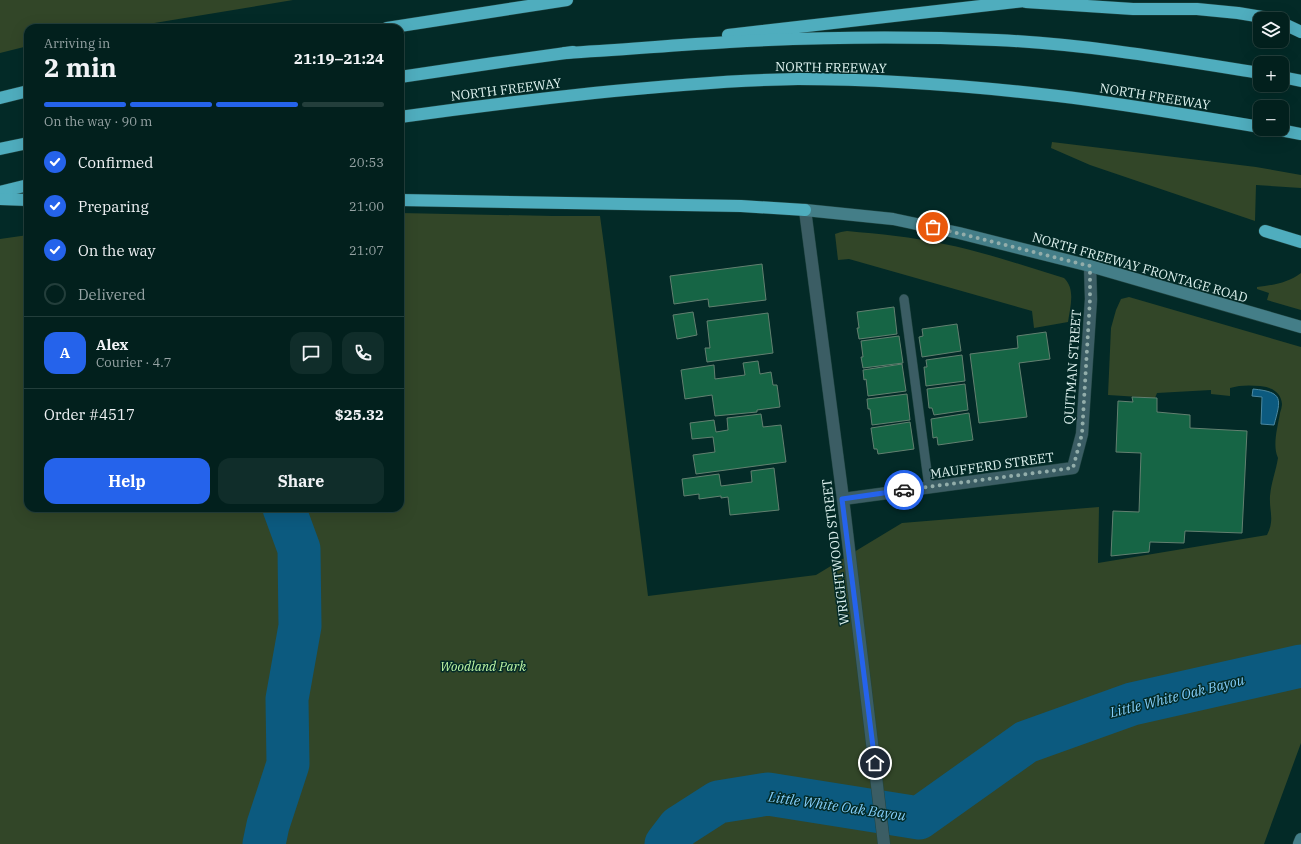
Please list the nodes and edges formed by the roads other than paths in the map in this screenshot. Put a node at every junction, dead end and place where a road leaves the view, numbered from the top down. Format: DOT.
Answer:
graph roads {
  1 [pos="516,0"];
  2 [pos="567,0"];
  3 [pos="1033,0"];
  4 [pos="1021,2"];
  5 [pos="493,12"];
  6 [pos="1253,16"];
  7 [pos="404,25"];
  8 [pos="1289,26"];
  9 [pos="1301,32"];
  10 [pos="565,53"];
  11 [pos="1253,72"];
  12 [pos="404,76"];
  13 [pos="1289,78"];
  14 [pos="1301,81"];
  15 [pos="24,92"];
  16 [pos="0,98"];
  17 [pos="404,116"];
  18 [pos="1253,126"];
  19 [pos="1289,132"];
  20 [pos="1301,134"];
  21 [pos="24,144"];
  22 [pos="0,150"];
  23 [pos="24,186"];
  24 [pos="0,192"];
  25 [pos="0,199"];
  26 [pos="24,200"];
  27 [pos="404,200"];
  28 [pos="805,210"];
  29 [pos="1265,231"];
  30 [pos="1301,242"];
  31 [pos="1090,266"];
  32 [pos="904,299"];
  33 [pos="1301,327"];
  34 [pos="1073,468"];
  35 [pos="929,487"];
  36 [pos="842,499"];
  37 [pos="1301,839"];
  38 [pos="884,844"];
  39 [pos="1299,844"];
  1 -- 5 [label="highway"];
  2 -- 5 [label="highway"];
  3 -- 4 [label="highway"];
  4 -- 6 [label="highway"];
  4 -- 10 [label="highway"];
  5 -- 7 [label="highway"];
  8 -- 9 [label="highway"];
  10 -- 11 [label="highway"];
  10 -- 12 [label="highway, NORTH FREEWAY"];
  13 -- 14 [label="highway"];
  15 -- 16 [label="highway"];
  17 -- 18 [label="highway, NORTH FREEWAY"];
  19 -- 20 [label="highway"];
  21 -- 22 [label="highway"];
  23 -- 24 [label="highway"];
  25 -- 26 [label="highway"];
  27 -- 28 [label="highway"];
  28 -- 31 [label="main road, NORTH FREEWAY FRONTAGE ROAD"];
  28 -- 36 [label="street, WRIGHTWOOD STREET"];
  29 -- 30 [label="highway"];
  31 -- 33 [label="main road, NORTH FREEWAY FRONTAGE ROAD"];
  31 -- 34 [label="street, QUITMAN STREET"];
  32 -- 35 [label="lane"];
  34 -- 35 [label="street, MAUFFERD STREET"];
  35 -- 36 [label="street, MAUFFERD STREET"];
  36 -- 38 [label="street, WRIGHTWOOD STREET"];
  37 -- 39 [label="main road"];
}
